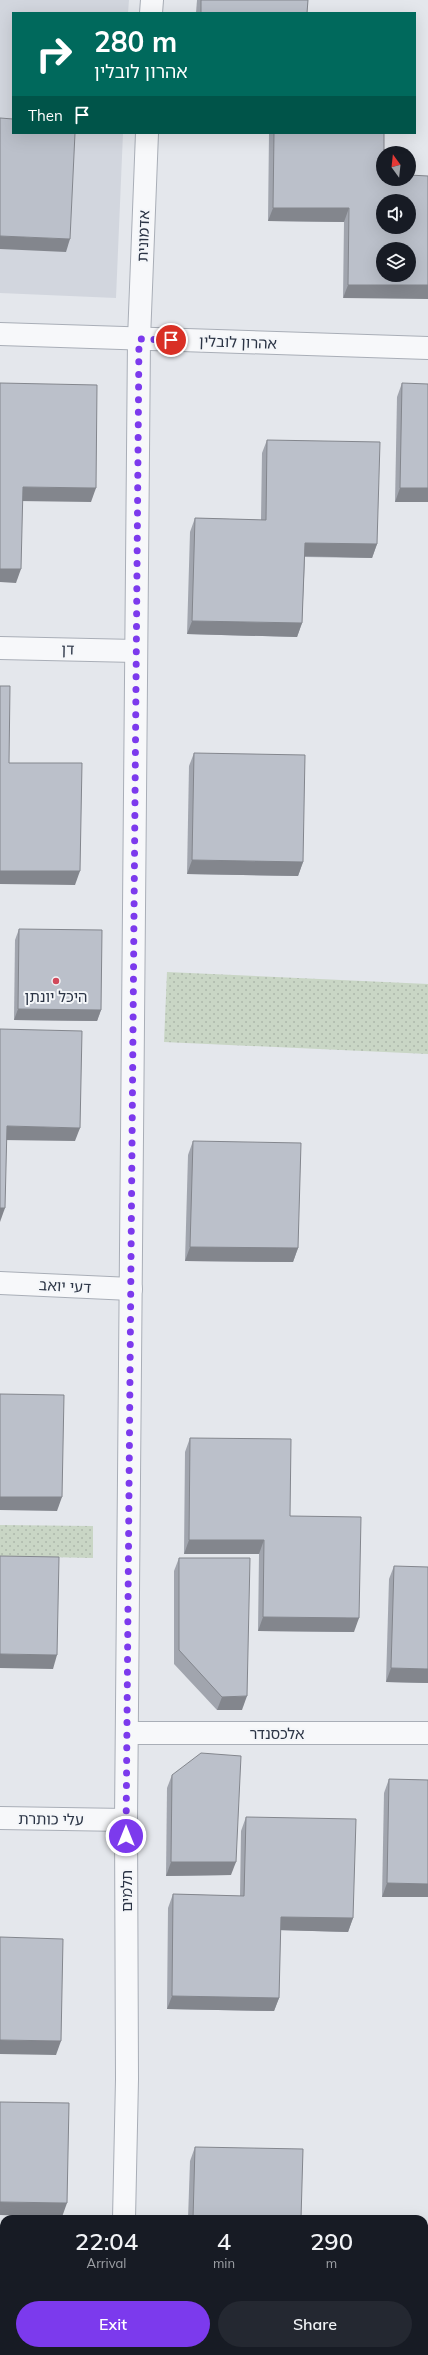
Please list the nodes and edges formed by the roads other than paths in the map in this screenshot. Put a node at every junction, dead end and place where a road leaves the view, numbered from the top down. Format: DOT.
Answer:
graph roads {
  1 [pos="152,0"];
  2 [pos="151,12"];
  3 [pos="147,134"];
  4 [pos="0,334"];
  5 [pos="139,339"];
  6 [pos="428,348"];
  7 [pos="0,648"];
  8 [pos="136,651"];
  9 [pos="0,1283"];
  10 [pos="131,1289"];
  11 [pos="127,1733"];
  12 [pos="428,1733"];
  13 [pos="0,1818"];
  14 [pos="126,1820"];
  15 [pos="124,2215"];
  1 -- 2 [label="street"];
  3 -- 5 [label="street, אדמונית"];
  4 -- 5 [label="street, אהרון לובלין"];
  5 -- 6 [label="street, אהרון לובלין"];
  5 -- 8 [label="street, תלמים"];
  7 -- 8 [label="street, דן"];
  8 -- 10 [label="street, תלמים"];
  9 -- 10 [label="street, דעי יואב"];
  10 -- 11 [label="street, תלמים"];
  11 -- 12 [label="street, אלכסנדר"];
  11 -- 14 [label="street, תלמים"];
  13 -- 14 [label="street, עלי כותרת"];
  14 -- 15 [label="street, תלמים"];
}
